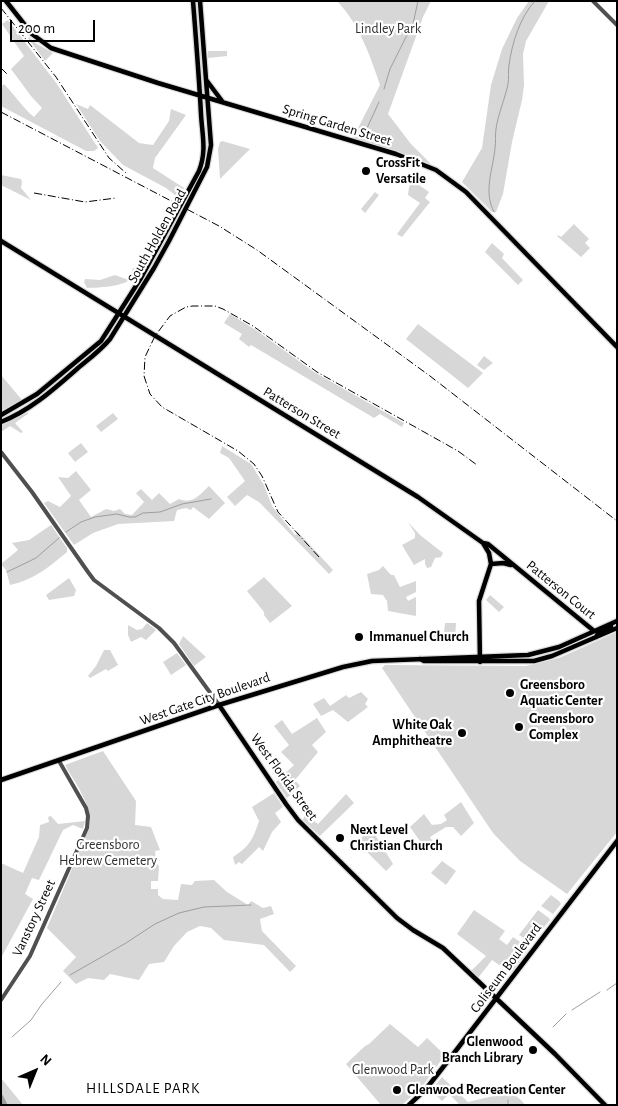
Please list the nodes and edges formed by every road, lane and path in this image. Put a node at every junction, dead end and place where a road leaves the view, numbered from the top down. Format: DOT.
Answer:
graph roads {
  1 [pos="6,1"];
  2 [pos="193,1"];
  3 [pos="200,1"];
  4 [pos="593,1"];
  5 [pos="617,25"];
  6 [pos="206,80"];
  7 [pos="200,95"];
  8 [pos="207,96"];
  9 [pos="222,102"];
  10 [pos="1,241"];
  11 [pos="121,316"];
  12 [pos="101,341"];
  13 [pos="617,347"];
  14 [pos="96,353"];
  15 [pos="1,415"];
  16 [pos="1,422"];
  17 [pos="1,452"];
  18 [pos="483,544"];
  19 [pos="491,564"];
  20 [pos="515,567"];
  21 [pos="616,621"];
  22 [pos="617,628"];
  23 [pos="594,631"];
  24 [pos="596,638"];
  25 [pos="572,648"];
  26 [pos="480,659"];
  27 [pos="220,705"];
  28 [pos="60,761"];
  29 [pos="1,780"];
  30 [pos="617,841"];
  31 [pos="1,1000"];
  32 [pos="496,1000"];
  33 [pos="409,1105"];
  34 [pos="605,1105"];
  1 -- 7 [label="main road, Spring Garden Street"];
  2 -- 7 [label="main road, South Holden Road"];
  3 -- 6 [label="main road, South Holden Road"];
  4 -- 5 [label="street"];
  6 -- 8 [label="main road, South Holden Road"];
  6 -- 9 [label="main road"];
  7 -- 8 [label="main road, Spring Garden Street"];
  7 -- 11 [label="main road, South Holden Road"];
  8 -- 9 [label="main road, Spring Garden Street"];
  8 -- 11 [label="main road, South Holden Road"];
  9 -- 13 [label="main road, Spring Garden Street"];
  10 -- 11 [label="main road, Patterson Street"];
  11 -- 12 [label="main road, South Holden Road"];
  11 -- 14 [label="main road, South Holden Road"];
  11 -- 18 [label="main road, Patterson Street"];
  12 -- 14 [label="main road"];
  12 -- 15 [label="main road, South Holden Road"];
  14 -- 16 [label="main road, South Holden Road"];
  17 -- 27 [label="street, West Florida Street"];
  18 -- 19 [label="main road"];
  18 -- 20 [label="main road, Patterson Court"];
  19 -- 20 [label="main road, Patterson Court"];
  19 -- 26 [label="main road"];
  20 -- 23 [label="main road, Patterson Court"];
  21 -- 23 [label="main road, West Gate City Boulevard"];
  21 -- 24 [label="main road"];
  22 -- 24 [label="main road, West Gate City Boulevard"];
  23 -- 25 [label="main road"];
  23 -- 26 [label="main road, West Gate City Boulevard"];
  24 -- 25 [label="main road, West Gate City Boulevard"];
  25 -- 26 [label="main road, West Gate City Boulevard"];
  26 -- 27 [label="main road, West Gate City Boulevard"];
  27 -- 28 [label="main road, West Gate City Boulevard"];
  27 -- 32 [label="main road, West Florida Street"];
  28 -- 29 [label="main road, West Gate City Boulevard"];
  28 -- 31 [label="street, Vanstory Street"];
  30 -- 32 [label="main road, Coliseum Boulevard"];
  32 -- 33 [label="main road, Coliseum Boulevard"];
  32 -- 34 [label="main road, West Florida Street"];
}
